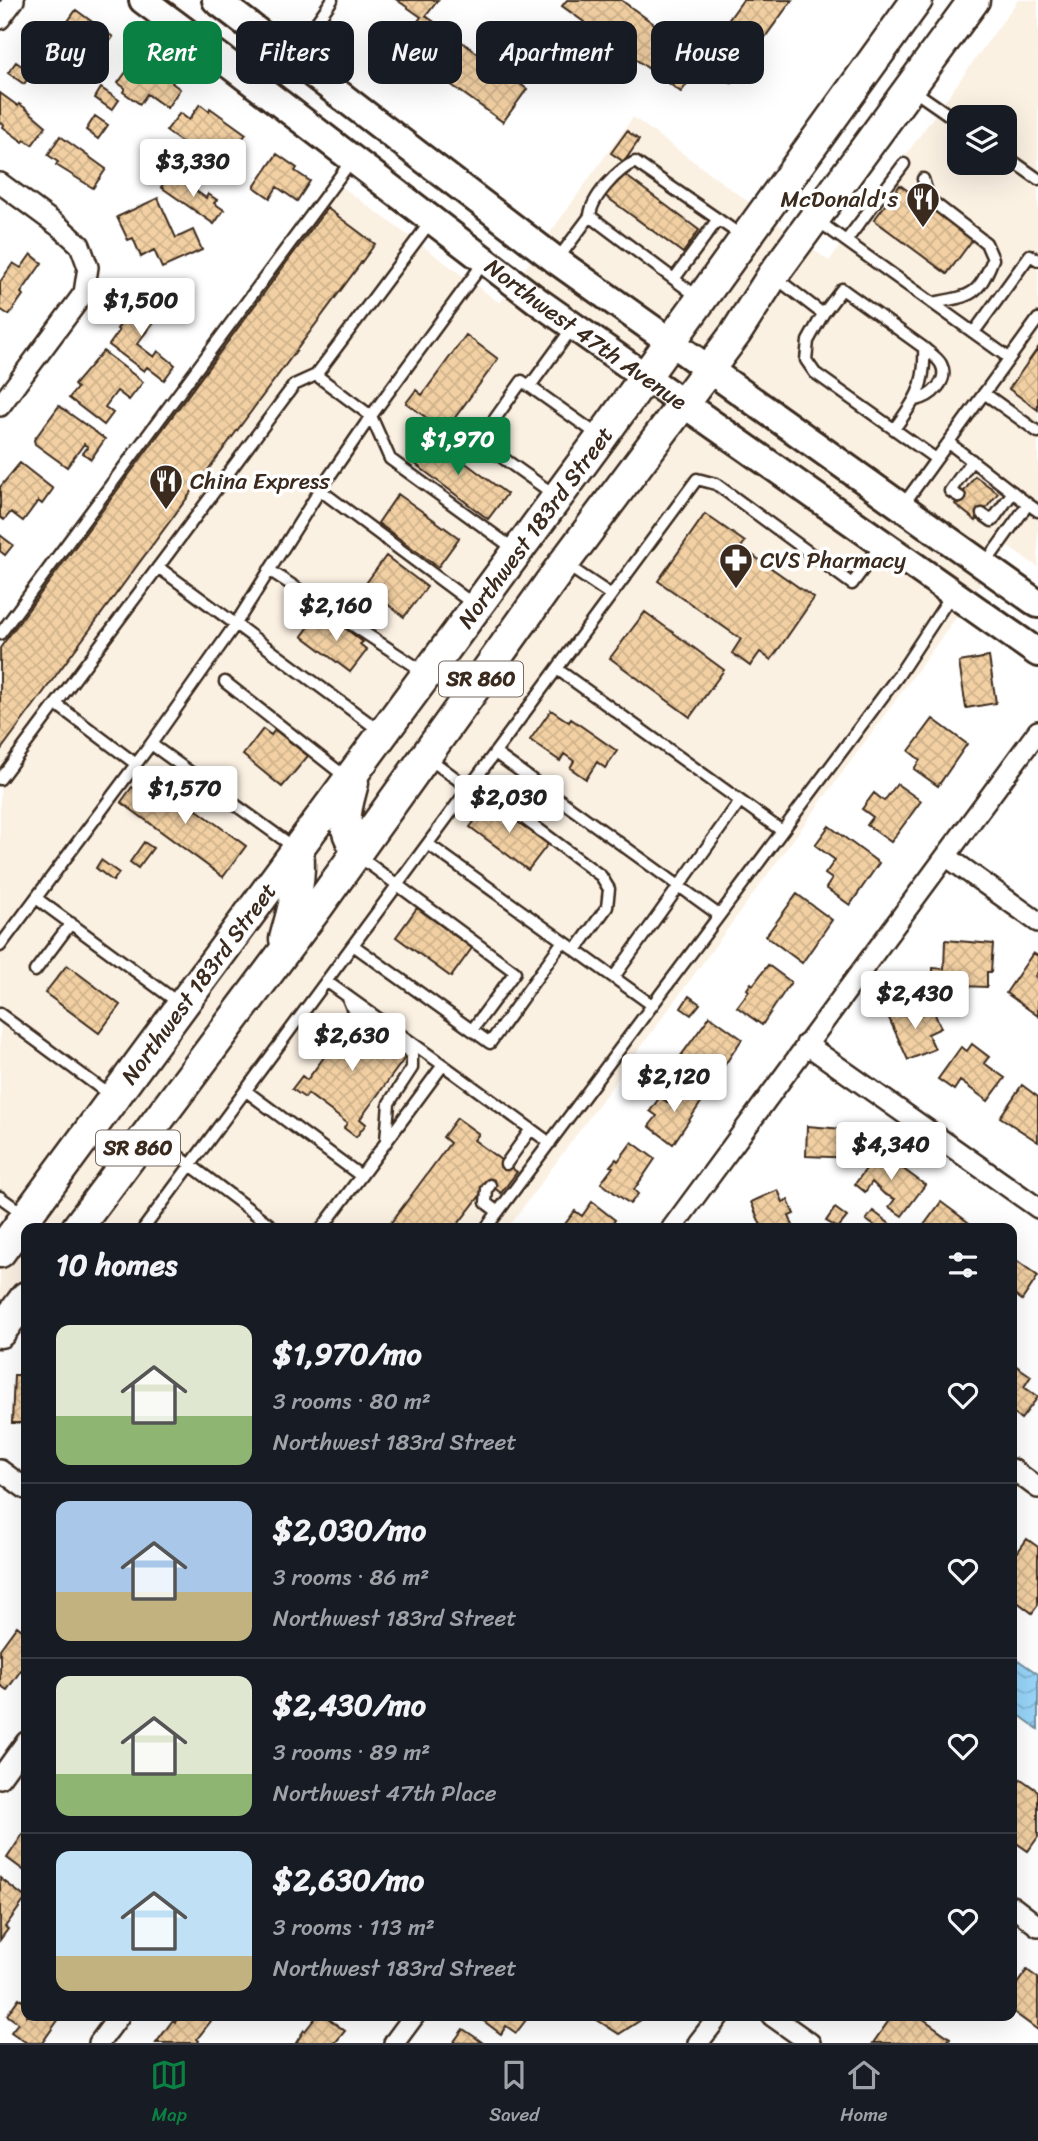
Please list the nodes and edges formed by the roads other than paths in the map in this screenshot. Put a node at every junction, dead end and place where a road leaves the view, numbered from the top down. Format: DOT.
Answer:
graph roads {
  1 [pos="14,0"];
  2 [pos="143,0"];
  3 [pos="216,0"];
  4 [pos="332,0"];
  5 [pos="917,0"];
  6 [pos="974,0"];
  7 [pos="0,19"];
  8 [pos="244,21"];
  9 [pos="317,21"];
  10 [pos="326,84"];
  11 [pos="910,87"];
  12 [pos="947,113"];
  13 [pos="352,160"];
  14 [pos="904,164"];
  15 [pos="1017,164"];
  16 [pos="923,179"];
  17 [pos="1038,179"];
  18 [pos="0,183"];
  19 [pos="590,216"];
  20 [pos="718,219"];
  21 [pos="814,219"];
  22 [pos="432,220"];
  23 [pos="746,239"];
  24 [pos="846,241"];
  25 [pos="1034,258"];
  26 [pos="485,261"];
  27 [pos="557,261"];
  28 [pos="772,275"];
  29 [pos="674,279"];
  30 [pos="702,299"];
  31 [pos="932,303"];
  32 [pos="823,314"];
  33 [pos="1038,319"];
  34 [pos="574,327"];
  35 [pos="974,332"];
  36 [pos="671,341"];
  37 [pos="924,348"];
  38 [pos="1009,358"];
  39 [pos="709,368"];
  40 [pos="316,375"];
  41 [pos="645,377"];
  42 [pos="530,386"];
  43 [pos="984,393"];
  44 [pos="916,400"];
  45 [pos="683,404"];
  46 [pos="0,406"];
  47 [pos="371,416"];
  48 [pos="894,429"];
  49 [pos="1038,432"];
  50 [pos="601,438"];
  51 [pos="949,443"];
  52 [pos="936,459"];
  53 [pos="972,460"];
  54 [pos="320,490"];
  55 [pos="1013,492"];
  56 [pos="558,497"];
  57 [pos="960,497"];
  58 [pos="1028,504"];
  59 [pos="902,505"];
  60 [pos="1038,511"];
  61 [pos="982,514"];
  62 [pos="881,544"];
  63 [pos="517,552"];
  64 [pos="564,563"];
  65 [pos="985,565"];
  66 [pos="158,567"];
  67 [pos="269,570"];
  68 [pos="953,594"];
  69 [pos="611,595"];
  70 [pos="1038,604"];
  71 [pos="477,607"];
  72 [pos="235,625"];
  73 [pos="0,634"];
  74 [pos="1038,653"];
  75 [pos="556,669"];
  76 [pos="428,674"];
  77 [pos="225,682"];
  78 [pos="56,704"];
  79 [pos="1038,731"];
  80 [pos="384,734"];
  81 [pos="151,744"];
  82 [pos="495,753"];
  83 [pos="425,756"];
  84 [pos="136,764"];
  85 [pos="353,776"];
  86 [pos="0,779"];
  87 [pos="472,784"];
  88 [pos="740,801"];
  89 [pos="782,831"];
  90 [pos="428,844"];
  91 [pos="299,850"];
  92 [pos="356,852"];
  93 [pos="946,856"];
  94 [pos="398,885"];
  95 [pos="679,886"];
  96 [pos="36,898"];
  97 [pos="719,915"];
  98 [pos="1038,922"];
  99 [pos="71,923"];
  100 [pos="563,941"];
  101 [pos="353,945"];
  102 [pos="0,946"];
  103 [pos="576,950"];
  104 [pos="281,956"];
  105 [pos="34,971"];
  106 [pos="614,977"];
  107 [pos="326,981"];
  108 [pos="348,996"];
  109 [pos="652,1005"];
  110 [pos="183,1006"];
  111 [pos="0,1014"];
  112 [pos="472,1030"];
  113 [pos="806,1044"];
  114 [pos="443,1065"];
  115 [pos="246,1091"];
  116 [pos="114,1099"];
  117 [pos="531,1129"];
  118 [pos="149,1133"];
  119 [pos="386,1141"];
  120 [pos="550,1143"];
  121 [pos="506,1164"];
  122 [pos="191,1165"];
  123 [pos="360,1176"];
  124 [pos="490,1185"];
  125 [pos="0,1197"];
  126 [pos="1038,1208"];
  127 [pos="498,1212"];
  128 [pos="27,1216"];
  129 [pos="22,1223"];
  130 [pos="81,1223"];
  131 [pos="148,1223"];
  132 [pos="267,1223"];
  133 [pos="326,1223"];
  134 [pos="490,1223"];
  135 [pos="676,1223"];
  136 [pos="21,1224"];
  137 [pos="0,1252"];
  138 [pos="21,1304"];
  139 [pos="0,1332"];
  140 [pos="0,1470"];
  141 [pos="1017,1473"];
  142 [pos="21,1485"];
  143 [pos="1038,1488"];
  144 [pos="21,1749"];
  145 [pos="0,1778"];
  146 [pos="1017,1910"];
  147 [pos="1038,1926"];
  148 [pos="115,2021"];
  149 [pos="410,2021"];
  150 [pos="715,2021"];
  151 [pos="779,2021"];
  152 [pos="99,2043"];
  153 [pos="394,2043"];
  154 [pos="698,2043"];
  155 [pos="810,2043"];
  1 -- 7 [label="street"];
  2 -- 13 [label="main road, Northwest 47th Avenue"];
  3 -- 8 [label="main road, Northwest 47th Avenue"];
  4 -- 9 [label="lane"];
  5 -- 23 [label="main road, Northwest 183rd Street / SR 860"];
  6 -- 11 [label="main road, Northwest 183rd Street / SR 860"];
  10 -- 27 [label="main road, Northwest 47th Avenue"];
  11 -- 12 [label="lane"];
  11 -- 21 [label="main road, Northwest 183rd Street / SR 860"];
  13 -- 22 [label="main road, Northwest 47th Avenue"];
  13 -- 73 [label="lane"];
  14 -- 24 [label="lane"];
  15 -- 17 [label="lane"];
  16 -- 31 [label="lane"];
  18 -- 46 [label="street"];
  19 -- 20 [label="lane"];
  19 -- 27 [label="lane"];
  19 -- 29 [label="lane"];
  20 -- 23 [label="lane"];
  20 -- 29 [label="lane"];
  21 -- 24 [label="lane"];
  21 -- 28 [label="main road, Northwest 183rd Street / SR 860"];
  22 -- 26 [label="main road, Northwest 47th Avenue"];
  22 -- 40 [label="lane"];
  23 -- 30 [label="main road, Northwest 183rd Street / SR 860"];
  24 -- 31 [label="lane"];
  25 -- 35 [label="lane"];
  26 -- 34 [label="main road, Northwest 47th Avenue"];
  26 -- 47 [label="lane"];
  27 -- 36 [label="main road, Northwest 47th Avenue"];
  28 -- 32 [label="lane"];
  28 -- 39 [label="main road, Northwest 183rd Street / SR 860"];
  29 -- 30 [label="lane"];
  30 -- 36 [label="main road, Northwest 183rd Street / SR 860"];
  31 -- 35 [label="lane"];
  32 -- 37 [label="lane"];
  32 -- 48 [label="lane"];
  33 -- 38 [label="lane"];
  34 -- 41 [label="main road, Northwest 47th Avenue"];
  34 -- 42 [label="lane"];
  35 -- 38 [label="lane"];
  36 -- 39 [label="main road, Northwest 47th Avenue"];
  36 -- 41 [label="main road, Northwest 183rd Street / SR 860"];
  37 -- 44 [label="lane"];
  37 -- 44 [label="lane"];
  38 -- 43 [label="lane"];
  39 -- 45 [label="main road, Northwest 183rd Street / SR 860"];
  39 -- 59 [label="main road, Northwest 47th Avenue"];
  40 -- 47 [label="lane"];
  40 -- 66 [label="lane"];
  41 -- 45 [label="main road, Northwest 47th Avenue"];
  41 -- 50 [label="main road, Northwest 183rd Street / SR 860"];
  42 -- 50 [label="lane"];
  42 -- 56 [label="lane"];
  43 -- 49 [label="lane"];
  43 -- 51 [label="lane"];
  44 -- 48 [label="lane"];
  45 -- 62 [label="main road, Northwest 47th Avenue"];
  45 -- 64 [label="main road, Northwest 183rd Street / SR 860"];
  47 -- 54 [label="lane"];
  47 -- 63 [label="lane"];
  48 -- 52 [label="lane"];
  50 -- 56 [label="main road, Northwest 183rd Street / SR 860"];
  51 -- 52 [label="lane"];
  51 -- 53 [label="lane"];
  52 -- 59 [label="lane"];
  53 -- 55 [label="lane"];
  53 -- 57 [label="lane"];
  54 -- 67 [label="lane"];
  54 -- 71 [label="lane"];
  55 -- 58 [label="lane"];
  55 -- 61 [label="lane"];
  56 -- 63 [label="main road, Northwest 183rd Street / SR 860"];
  58 -- 60 [label="lane"];
  58 -- 65 [label="lane"];
  59 -- 65 [label="main road, Northwest 47th Avenue"];
  62 -- 68 [label="main road, Northwest 47th Avenue"];
  62 -- 69 [label="lane"];
  63 -- 71 [label="main road, Northwest 183rd Street / SR 860"];
  64 -- 69 [label="lane"];
  64 -- 83 [label="main road, Northwest 183rd Street / SR 860"];
  65 -- 70 [label="main road, Northwest 47th Avenue"];
  66 -- 72 [label="lane"];
  66 -- 78 [label="lane"];
  67 -- 72 [label="lane"];
  67 -- 76 [label="lane"];
  68 -- 74 [label="main road, Northwest 47th Avenue"];
  68 -- 89 [label="lane"];
  69 -- 75 [label="lane"];
  71 -- 76 [label="main road, Northwest 183rd Street / SR 860"];
  72 -- 80 [label="lane"];
  72 -- 81 [label="lane"];
  75 -- 82 [label="lane"];
  75 -- 88 [label="lane"];
  76 -- 80 [label="main road, Northwest 183rd Street / SR 860"];
  77 -- 85 [label="lane"];
  78 -- 84 [label="lane"];
  78 -- 86 [label="lane"];
  79 -- 93 [label="street"];
  80 -- 85 [label="main road, Northwest 183rd Street / SR 860"];
  81 -- 84 [label="lane"];
  81 -- 91 [label="lane"];
  82 -- 87 [label="lane"];
  82 -- 95 [label="lane"];
  83 -- 87 [label="lane"];
  83 -- 92 [label="main road, Northwest 183rd Street / SR 860"];
  84 -- 96 [label="lane"];
  85 -- 91 [label="main road, Northwest 183rd Street / SR 860"];
  85 -- 92 [label="main road"];
  87 -- 90 [label="lane"];
  87 -- 103 [label="lane"];
  88 -- 89 [label="lane"];
  88 -- 95 [label="lane"];
  89 -- 97 [label="lane"];
  90 -- 94 [label="lane"];
  90 -- 100 [label="lane"];
  91 -- 104 [label="main road"];
  91 -- 110 [label="main road, Northwest 183rd Street / SR 860"];
  92 -- 94 [label="lane"];
  92 -- 104 [label="main road, Northwest 183rd Street / SR 860"];
  93 -- 98 [label="street"];
  93 -- 113 [label="street"];
  94 -- 101 [label="lane"];
  94 -- 112 [label="lane"];
  95 -- 97 [label="lane"];
  95 -- 106 [label="lane"];
  96 -- 99 [label="lane"];
  96 -- 102 [label="lane"];
  97 -- 109 [label="lane"];
  99 -- 105 [label="lane"];
  99 -- 110 [label="lane"];
  100 -- 103 [label="lane"];
  100 -- 112 [label="lane"];
  101 -- 107 [label="lane"];
  101 -- 112 [label="lane"];
  103 -- 106 [label="lane"];
  104 -- 118 [label="main road, Northwest 183rd Street / SR 860"];
  106 -- 109 [label="lane"];
  107 -- 108 [label="lane"];
  107 -- 115 [label="lane"];
  108 -- 114 [label="lane"];
  108 -- 119 [label="lane"];
  109 -- 120 [label="lane"];
  110 -- 116 [label="main road, Northwest 183rd Street / SR 860"];
  111 -- 116 [label="lane"];
  113 -- 126 [label="street"];
  113 -- 135 [label="street"];
  114 -- 117 [label="lane"];
  114 -- 119 [label="lane"];
  115 -- 122 [label="lane"];
  115 -- 123 [label="lane"];
  116 -- 128 [label="main road, Northwest 183rd Street / SR 860"];
  117 -- 120 [label="lane"];
  117 -- 121 [label="lane"];
  118 -- 122 [label="lane"];
  118 -- 130 [label="main road, Northwest 183rd Street / SR 860"];
  119 -- 123 [label="lane"];
  120 -- 127 [label="lane"];
  122 -- 131 [label="lane"];
  122 -- 132 [label="lane"];
  123 -- 133 [label="lane"];
  124 -- 127 [label="lane"];
  125 -- 128 [label="lane"];
  127 -- 134 [label="lane"];
  128 -- 129 [label="main road, Northwest 183rd Street / SR 860"];
  136 -- 137 [label="main road, Northwest 183rd Street / SR 860"];
  138 -- 139 [label="main road"];
  140 -- 142 [label="street"];
  141 -- 143 [label="street"];
  144 -- 145 [label="street"];
  146 -- 147 [label="street"];
  148 -- 152 [label="street"];
  149 -- 153 [label="street"];
  150 -- 154 [label="street"];
  151 -- 155 [label="street"];
}
